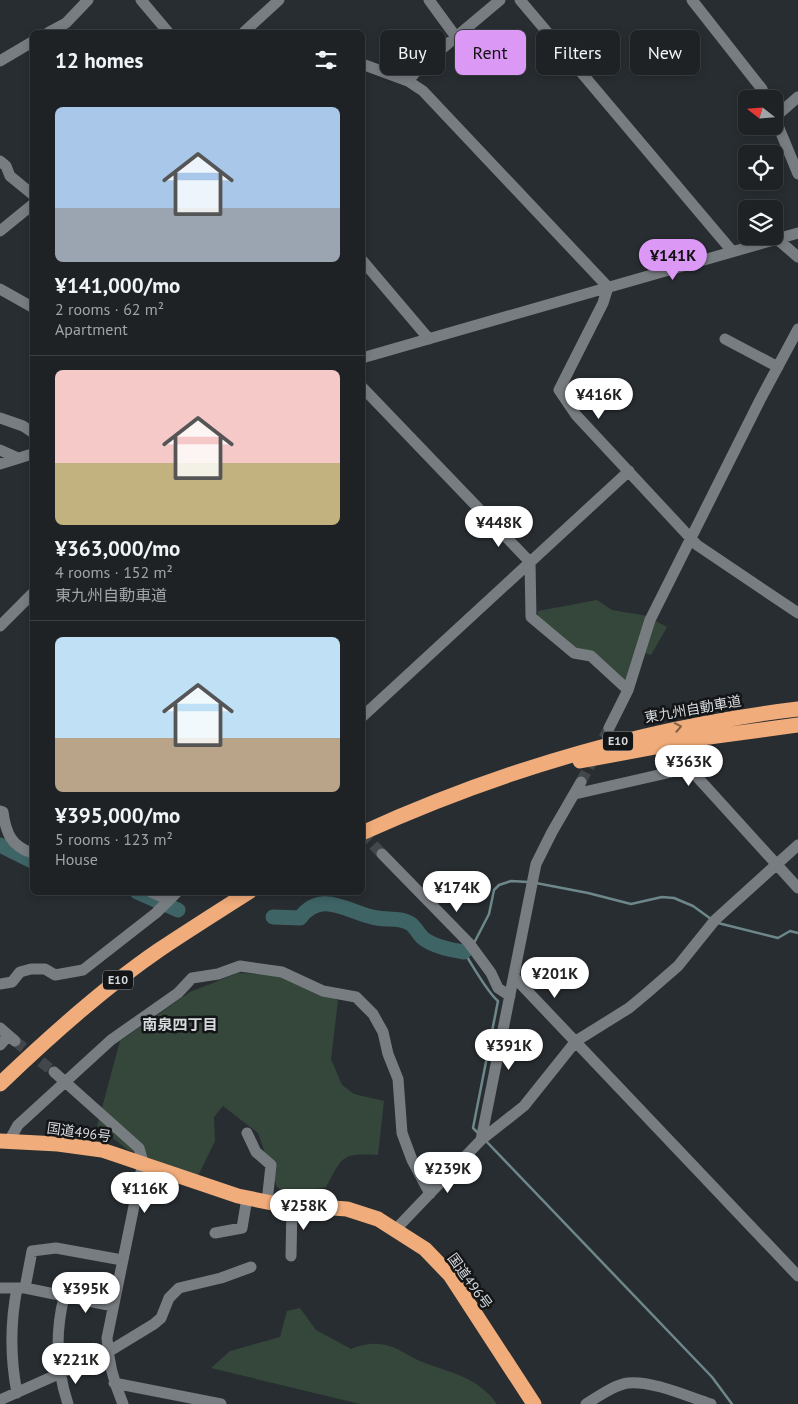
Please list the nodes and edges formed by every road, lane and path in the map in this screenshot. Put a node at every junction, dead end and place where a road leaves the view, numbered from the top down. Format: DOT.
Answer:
graph roads {
  1 [pos="88,0"];
  2 [pos="141,0"];
  3 [pos="278,0"];
  4 [pos="428,0"];
  5 [pos="500,0"];
  6 [pos="520,0"];
  7 [pos="692,0"];
  8 [pos="53,30"];
  9 [pos="166,30"];
  10 [pos="251,30"];
  11 [pos="464,30"];
  12 [pos="455,36"];
  13 [pos="455,38"];
  14 [pos="30,43"];
  15 [pos="0,61"];
  16 [pos="365,65"];
  17 [pos="408,81"];
  18 [pos="762,90"];
  19 [pos="798,97"];
  20 [pos="783,110"];
  21 [pos="782,135"];
  22 [pos="0,160"];
  23 [pos="796,165"];
  24 [pos="30,192"];
  25 [pos="30,207"];
  26 [pos="0,231"];
  27 [pos="798,233"];
  28 [pos="783,237"];
  29 [pos="783,244"];
  30 [pos="752,245"];
  31 [pos="732,250"];
  32 [pos="798,257"];
  33 [pos="365,264"];
  34 [pos="608,287"];
  35 [pos="0,289"];
  36 [pos="30,306"];
  37 [pos="798,330"];
  38 [pos="429,339"];
  39 [pos="725,339"];
  40 [pos="365,357"];
  41 [pos="778,367"];
  42 [pos="365,390"];
  43 [pos="0,418"];
  44 [pos="30,431"];
  45 [pos="0,450"];
  46 [pos="30,455"];
  47 [pos="18,458"];
  48 [pos="0,464"];
  49 [pos="629,472"];
  50 [pos="692,539"];
  51 [pos="530,562"];
  52 [pos="30,596"];
  53 [pos="798,613"];
  54 [pos="0,626"];
  55 [pos="628,690"];
  56 [pos="798,709"];
  57 [pos="365,713"];
  58 [pos="798,725"];
  59 [pos="609,728"];
  60 [pos="581,782"];
  61 [pos="481,786"];
  62 [pos="575,794"];
  63 [pos="0,810"];
  64 [pos="365,832"];
  65 [pos="4,836"];
  66 [pos="798,845"];
  67 [pos="30,852"];
  68 [pos="382,854"];
  69 [pos="776,864"];
  70 [pos="798,888"];
  71 [pos="244,895"];
  72 [pos="173,896"];
  73 [pos="514,977"];
  74 [pos="0,984"];
  75 [pos="510,996"];
  76 [pos="8,1035"];
  77 [pos="576,1041"];
  78 [pos="0,1045"];
  79 [pos="54,1072"];
  80 [pos="66,1081"];
  81 [pos="0,1084"];
  82 [pos="247,1133"];
  83 [pos="481,1140"];
  84 [pos="5,1141"];
  85 [pos="143,1162"];
  86 [pos="430,1194"];
  87 [pos="247,1198"];
  88 [pos="267,1202"];
  89 [pos="292,1204"];
  90 [pos="396,1229"];
  91 [pos="215,1233"];
  92 [pos="290,1256"];
  93 [pos="122,1260"];
  94 [pos="250,1267"];
  95 [pos="798,1276"];
  96 [pos="0,1288"];
  97 [pos="21,1288"];
  98 [pos="64,1297"];
  99 [pos="113,1306"];
  100 [pos="108,1352"];
  101 [pos="60,1374"];
  102 [pos="114,1383"];
  103 [pos="17,1392"];
  104 [pos="177,1399"];
  105 [pos="0,1400"];
  106 [pos="68,1404"];
  107 [pos="123,1404"];
  108 [pos="221,1404"];
  109 [pos="534,1404"];
  110 [pos="586,1404"];
  111 [pos="711,1404"];
  1 -- 8 [label="street"];
  2 -- 9 [label="street"];
  3 -- 10 [label="street"];
  4 -- 12 [label="street"];
  5 -- 11 [label="street"];
  6 -- 31 [label="street"];
  7 -- 18 [label="street"];
  13 -- 17 [label="street"];
  14 -- 15 [label="street"];
  16 -- 17 [label="street"];
  17 -- 34 [label="street"];
  19 -- 20 [label="street"];
  21 -- 23 [label="street"];
  22 -- 24 [label="street"];
  25 -- 26 [label="street"];
  27 -- 28 [label="street"];
  29 -- 32 [label="street"];
  30 -- 31 [label="street"];
  31 -- 34 [label="street"];
  33 -- 38 [label="street"];
  34 -- 38 [label="street"];
  34 -- 49 [label="street"];
  35 -- 36 [label="street"];
  37 -- 41 [label="street"];
  38 -- 40 [label="street"];
  39 -- 41 [label="street"];
  41 -- 50 [label="street"];
  42 -- 51 [label="street"];
  43 -- 44 [label="street"];
  45 -- 47 [label="street"];
  46 -- 47 [label="street"];
  47 -- 48 [label="street"];
  49 -- 50 [label="street"];
  49 -- 51 [label="street"];
  50 -- 53 [label="street"];
  50 -- 55 [label="street"];
  51 -- 55 [label="street"];
  51 -- 57 [label="street"];
  52 -- 54 [label="street"];
  55 -- 59 [label="street"];
  61 -- 56 [label="highway, 東九州自動車道 / E10, one-way"];
  58 -- 61 [label="highway, 東九州自動車道 / E10"];
  60 -- 62 [label="street"];
  61 -- 64 [label="highway, 東九州自動車道 / E10"];
  62 -- 69 [label="street"];
  62 -- 73 [label="street"];
  63 -- 65 [label="street"];
  65 -- 67 [label="street"];
  66 -- 69 [label="street"];
  68 -- 75 [label="street"];
  69 -- 70 [label="street"];
  69 -- 77 [label="street"];
  71 -- 81 [label="highway, E10"];
  72 -- 74 [label="street"];
  73 -- 75 [label="street"];
  73 -- 77 [label="street"];
  75 -- 83 [label="street"];
  76 -- 78 [label="street"];
  77 -- 83 [label="street"];
  77 -- 95 [label="street"];
  79 -- 80 [label="street"];
  80 -- 84 [label="street"];
  80 -- 85 [label="street"];
  80 -- 86 [label="street"];
  82 -- 88 [label="street"];
  83 -- 86 [label="street"];
  84 -- 85 [label="highway, 国道496号"];
  85 -- 87 [label="highway, 国道496号"];
  85 -- 93 [label="street"];
  86 -- 90 [label="street"];
  87 -- 88 [label="highway, 国道496号"];
  87 -- 91 [label="street"];
  88 -- 89 [label="highway, 国道496号"];
  89 -- 90 [label="highway, 国道496号"];
  89 -- 92 [label="street"];
  90 -- 109 [label="highway, 国道496号"];
  93 -- 97 [label="street"];
  93 -- 99 [label="street"];
  94 -- 100 [label="street"];
  96 -- 97 [label="street"];
  97 -- 98 [label="street"];
  97 -- 103 [label="street"];
  98 -- 99 [label="street"];
  98 -- 101 [label="street"];
  99 -- 100 [label="street"];
  100 -- 101 [label="street"];
  100 -- 102 [label="street"];
  101 -- 103 [label="street"];
  101 -- 106 [label="street"];
  102 -- 104 [label="street"];
  102 -- 107 [label="street"];
  103 -- 105 [label="street"];
  104 -- 108 [label="street"];
  110 -- 111 [label="street"];
}
